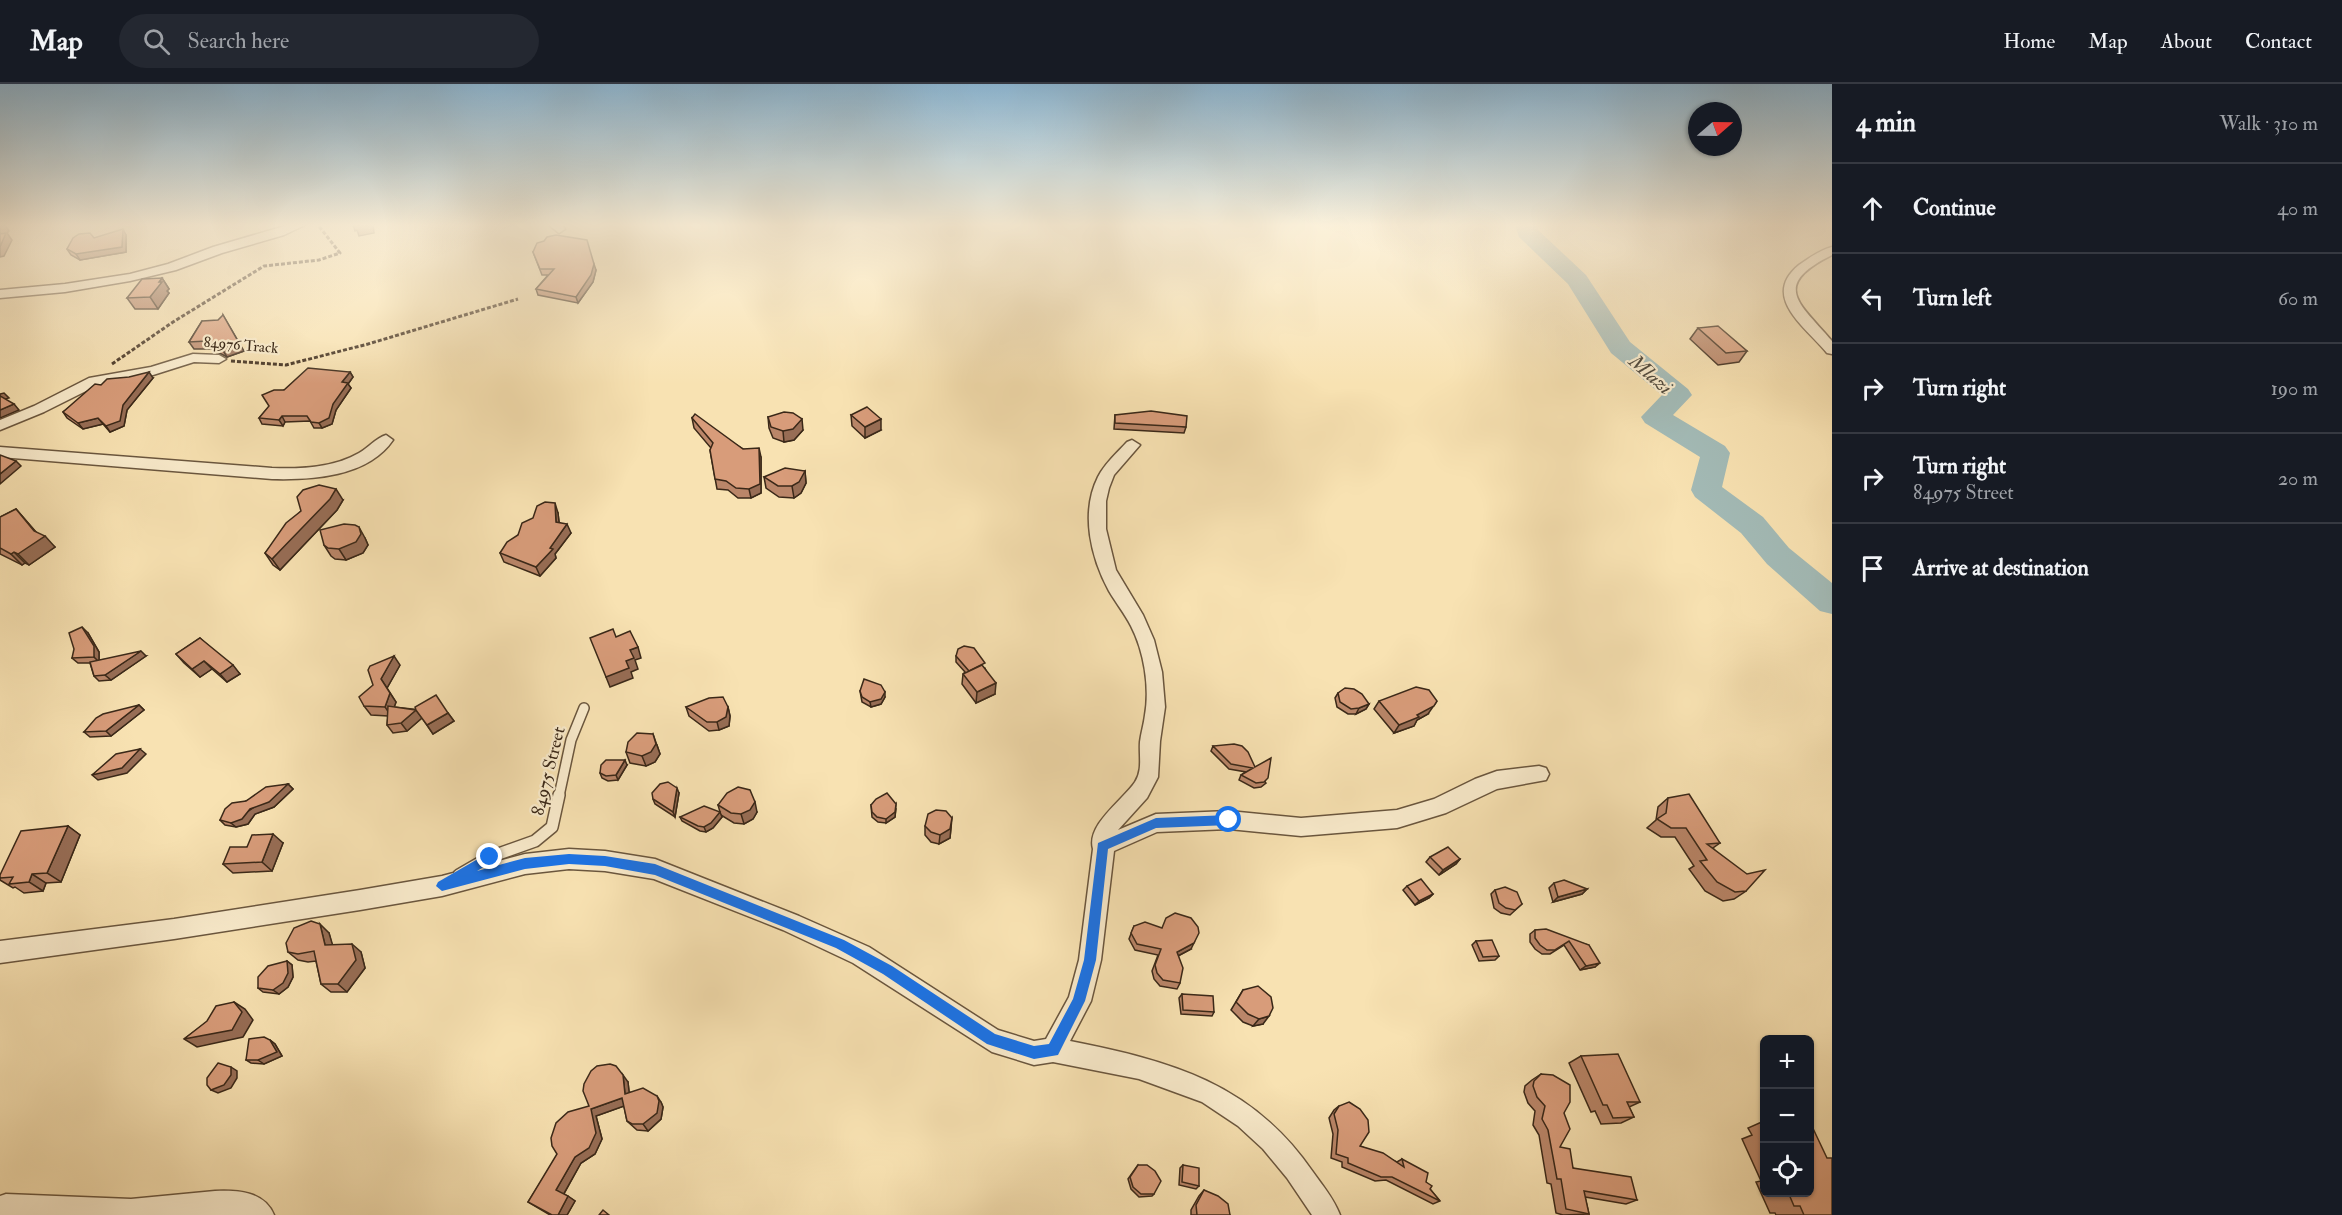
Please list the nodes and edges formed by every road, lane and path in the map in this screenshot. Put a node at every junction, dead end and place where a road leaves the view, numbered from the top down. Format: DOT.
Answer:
graph roads {
  1 [pos="127,278"];
  2 [pos="245,278"];
  3 [pos="1793,278"];
  4 [pos="0,294"];
  5 [pos="518,299"];
  6 [pos="1832,350"];
  7 [pos="219,360"];
  8 [pos="94,381"];
  9 [pos="0,424"];
  10 [pos="386,440"];
  11 [pos="1132,445"];
  12 [pos="0,452"];
  13 [pos="584,708"];
  14 [pos="1539,774"];
  15 [pos="1102,846"];
  16 [pos="442,886"];
  17 [pos="0,952"];
  18 [pos="1053,1050"];
  19 [pos="4,1209"];
  20 [pos="261,1215"];
  21 [pos="1327,1215"];
  1 -- 4 [label="street"];
  2 -- 8 [label="path"];
  3 -- 6 [label="street"];
  5 -- 7 [label="path, 84976 Track"];
  7 -- 8 [label="street, 84976 Track"];
  8 -- 9 [label="street, 84976 Track"];
  10 -- 12 [label="street"];
  11 -- 15 [label="street"];
  13 -- 16 [label="lane, 84975 Street"];
  14 -- 15 [label="street"];
  15 -- 18 [label="street"];
  16 -- 17 [label="street"];
  16 -- 18 [label="street"];
  18 -- 21 [label="street"];
  19 -- 20 [label="street"];
}
